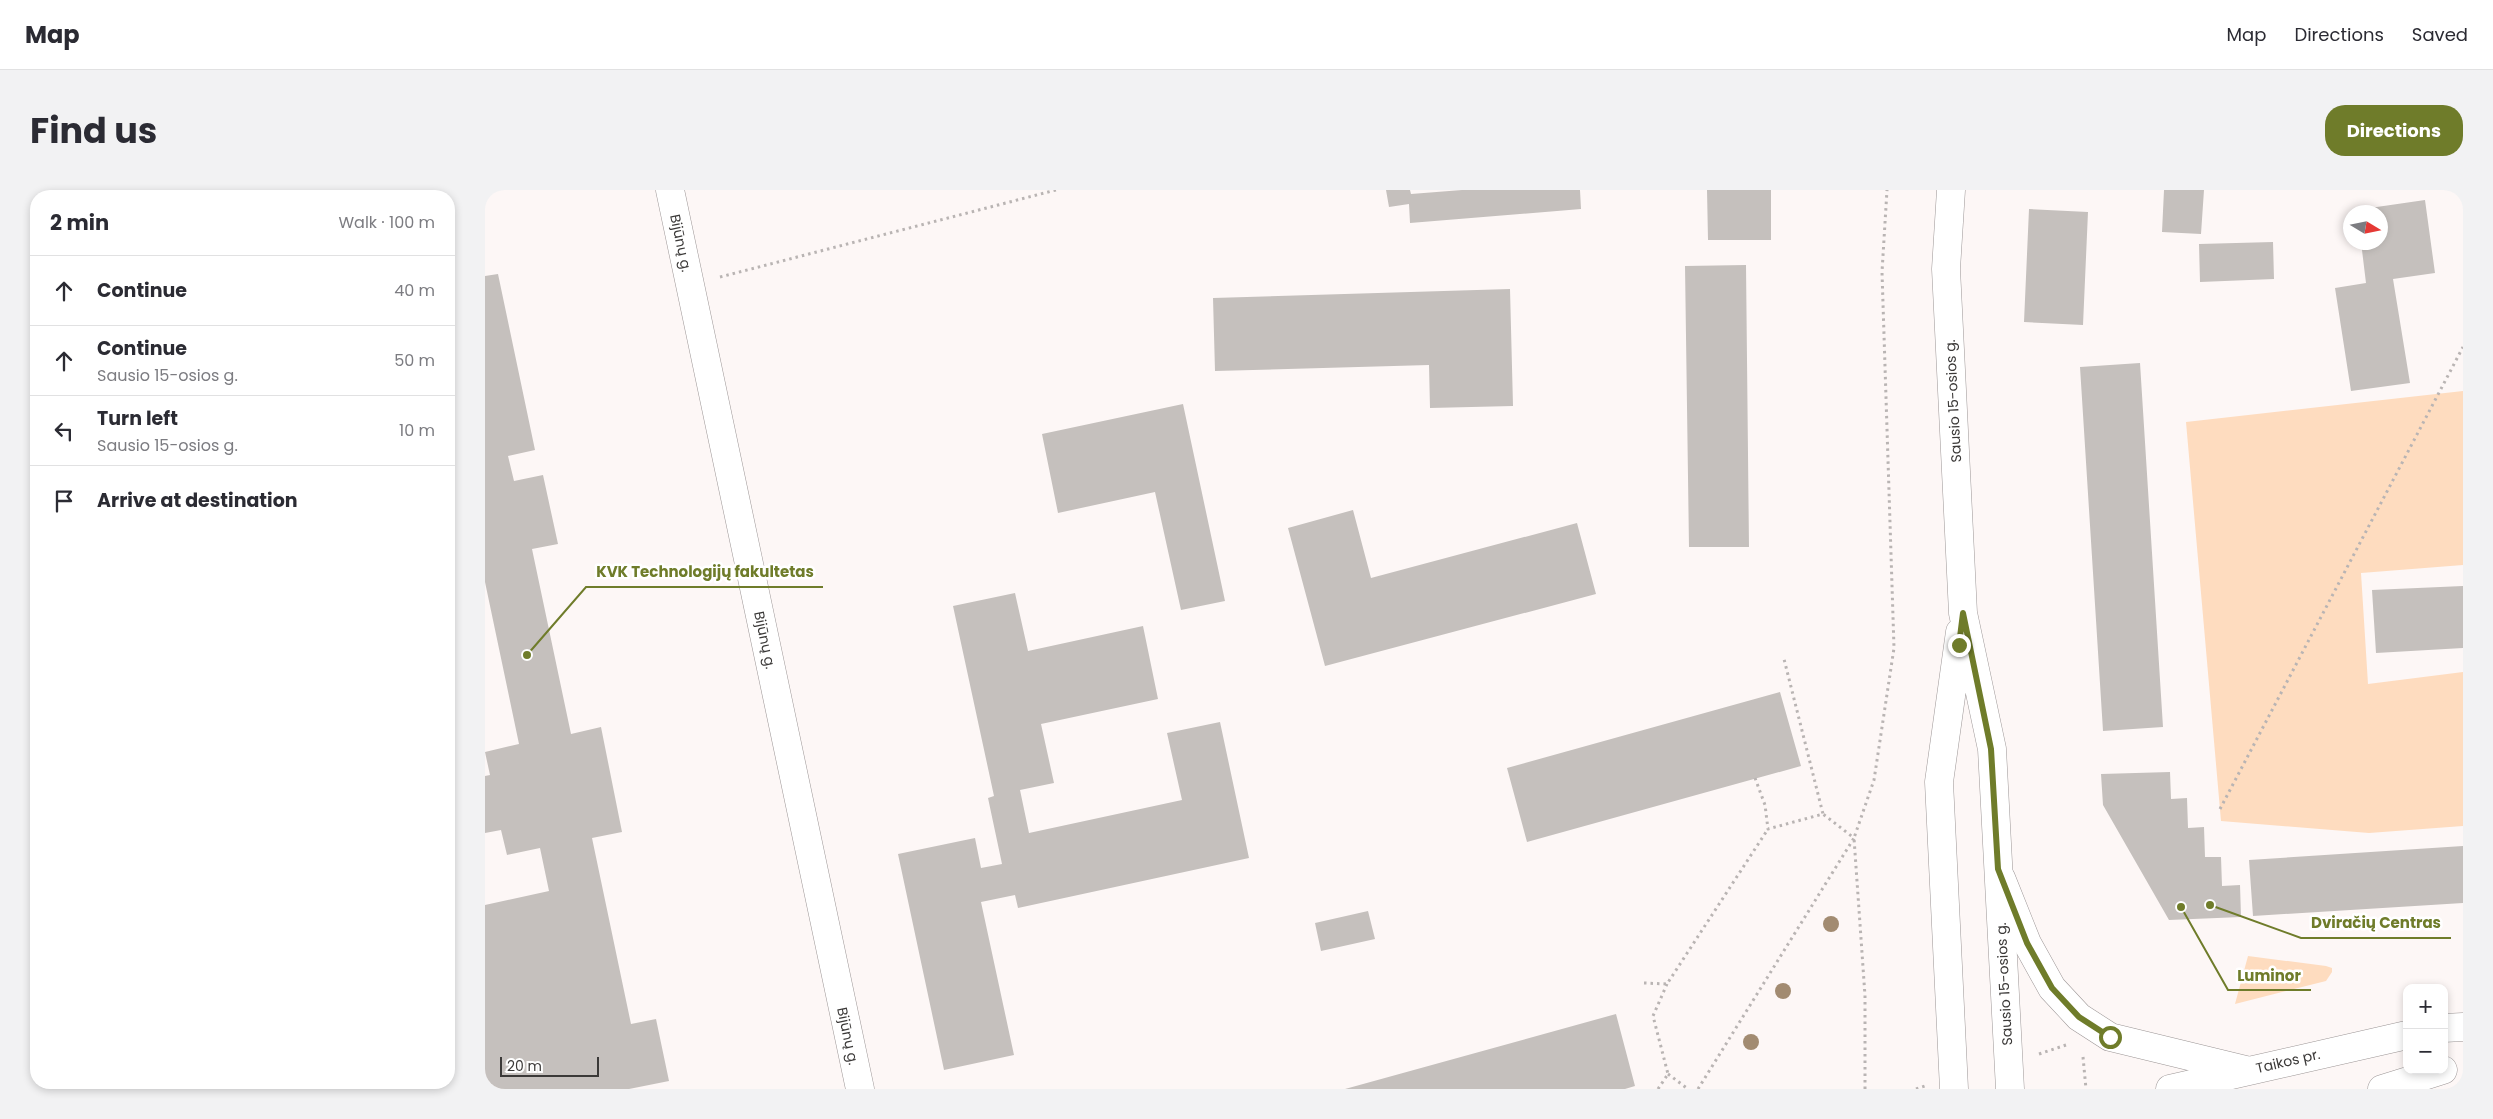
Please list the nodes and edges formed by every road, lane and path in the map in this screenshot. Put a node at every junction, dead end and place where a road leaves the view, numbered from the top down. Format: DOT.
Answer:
graph roads {
  1 [pos="670,190"];
  2 [pos="1056,190"];
  3 [pos="1887,190"];
  4 [pos="1951,190"];
  5 [pos="689,284"];
  6 [pos="2463,346"];
  7 [pos="1963,613"];
  8 [pos="1784,659"];
  9 [pos="1755,778"];
  10 [pos="2220,810"];
  11 [pos="1823,814"];
  12 [pos="1768,829"];
  13 [pos="1854,838"];
  14 [pos="1998,869"];
  15 [pos="1643,983"];
  16 [pos="1667,984"];
  17 [pos="2463,1027"];
  18 [pos="2448,1028"];
  19 [pos="2403,1036"];
  20 [pos="2463,1061"];
  21 [pos="2448,1068"];
  22 [pos="2246,1070"];
  23 [pos="1668,1074"];
  24 [pos="2431,1074"];
  25 [pos="860,1089"];
  26 [pos="1658,1089"];
  27 [pos="1689,1089"];
  28 [pos="1698,1089"];
  29 [pos="1865,1089"];
  30 [pos="1953,1089"];
  31 [pos="2009,1089"];
  32 [pos="2170,1089"];
  33 [pos="2382,1089"];
  1 -- 5 [label="street, Bijūnų g."];
  2 -- 5 [label="path"];
  3 -- 13 [label="path"];
  4 -- 7 [label="street, Sausio 15-osios g."];
  5 -- 25 [label="street, Bijūnų g."];
  6 -- 10 [label="path"];
  7 -- 14 [label="street, Sausio 15-osios g."];
  7 -- 30 [label="street, Sausio 15-osios g."];
  8 -- 11 [label="path"];
  9 -- 12 [label="path"];
  11 -- 12 [label="path"];
  11 -- 13 [label="path"];
  12 -- 16 [label="path"];
  13 -- 28 [label="path"];
  13 -- 29 [label="path"];
  14 -- 22 [label="street"];
  14 -- 31 [label="street, Sausio 15-osios g."];
  15 -- 16 [label="path"];
  16 -- 23 [label="path"];
  17 -- 18 [label="street"];
  19 -- 22 [label="street, Taikos pr."];
  20 -- 21 [label="street"];
  22 -- 32 [label="street, Taikos pr."];
  23 -- 26 [label="path"];
  23 -- 27 [label="path"];
  24 -- 33 [label="street"];
}
